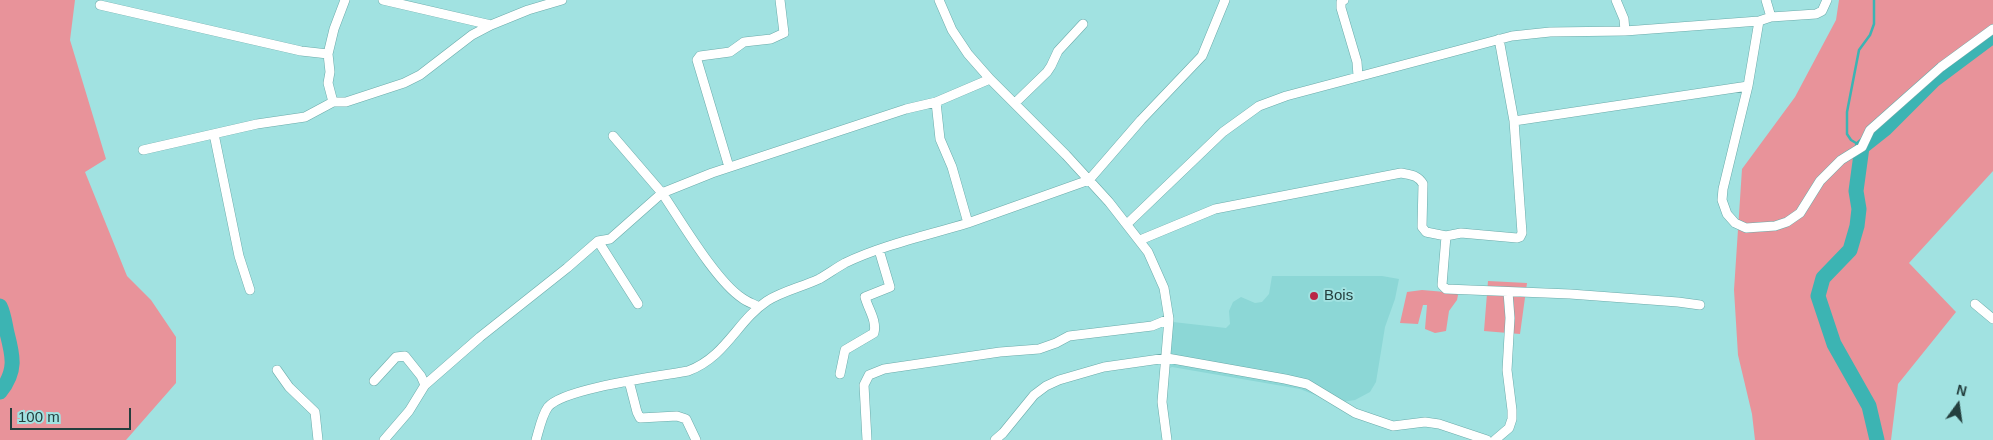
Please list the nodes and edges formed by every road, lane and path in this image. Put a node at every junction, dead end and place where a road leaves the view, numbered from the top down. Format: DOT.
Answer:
graph roads {
  1 [pos="346,0"];
  2 [pos="383,0"];
  3 [pos="562,0"];
  4 [pos="780,0"];
  5 [pos="939,0"];
  6 [pos="1225,0"];
  7 [pos="1344,0"];
  8 [pos="1616,0"];
  9 [pos="1766,0"];
  10 [pos="1827,0"];
  11 [pos="100,5"];
  12 [pos="1771,17"];
  13 [pos="1759,21"];
  14 [pos="1083,24"];
  15 [pos="491,25"];
  16 [pos="1993,28"];
  17 [pos="1625,31"];
  18 [pos="1499,39"];
  19 [pos="328,54"];
  20 [pos="1358,76"];
  21 [pos="990,79"];
  22 [pos="1748,86"];
  23 [pos="333,102"];
  24 [pos="936,102"];
  25 [pos="1015,103"];
  26 [pos="1514,121"];
  27 [pos="214,134"];
  28 [pos="613,136"];
  29 [pos="143,150"];
  30 [pos="729,167"];
  31 [pos="1089,180"];
  32 [pos="662,193"];
  33 [pos="968,223"];
  34 [pos="1127,224"];
  35 [pos="1446,236"];
  36 [pos="1140,240"];
  37 [pos="598,241"];
  38 [pos="879,250"];
  39 [pos="250,290"];
  40 [pos="1508,292"];
  41 [pos="638,304"];
  42 [pos="1975,304"];
  43 [pos="1700,305"];
  44 [pos="759,307"];
  45 [pos="1169,319"];
  46 [pos="1993,319"];
  47 [pos="1167,358"];
  48 [pos="278,370"];
  49 [pos="840,374"];
  50 [pos="374,380"];
  51 [pos="629,381"];
  52 [pos="425,385"];
  53 [pos="318,440"];
  54 [pos="384,440"];
  55 [pos="536,440"];
  56 [pos="696,440"];
  57 [pos="867,440"];
  58 [pos="995,440"];
  59 [pos="1167,440"];
  60 [pos="1487,440"];
  61 [pos="1496,440"];
  1 -- 19 [label="street"];
  2 -- 15 [label="street"];
  3 -- 15 [label="street"];
  4 -- 30 [label="street"];
  5 -- 21 [label="street"];
  6 -- 31 [label="street"];
  7 -- 20 [label="street"];
  8 -- 17 [label="street"];
  9 -- 12 [label="street"];
  10 -- 12 [label="street"];
  11 -- 19 [label="street"];
  12 -- 13 [label="street"];
  13 -- 17 [label="street"];
  13 -- 22 [label="street"];
  14 -- 25 [label="street"];
  15 -- 23 [label="street"];
  16 -- 22 [label="street"];
  17 -- 18 [label="street"];
  18 -- 20 [label="street"];
  18 -- 26 [label="street"];
  19 -- 23 [label="street"];
  20 -- 34 [label="street"];
  21 -- 24 [label="street"];
  21 -- 25 [label="street"];
  22 -- 26 [label="street"];
  23 -- 27 [label="street"];
  24 -- 30 [label="street"];
  24 -- 33 [label="street"];
  25 -- 31 [label="street"];
  26 -- 35 [label="street"];
  27 -- 29 [label="street"];
  27 -- 39 [label="street"];
  28 -- 32 [label="street"];
  30 -- 32 [label="street"];
  31 -- 33 [label="street"];
  31 -- 34 [label="street"];
  32 -- 37 [label="street"];
  32 -- 44 [label="street"];
  33 -- 38 [label="street"];
  34 -- 36 [label="street"];
  35 -- 36 [label="street"];
  35 -- 40 [label="street"];
  36 -- 45 [label="street"];
  37 -- 41 [label="street"];
  37 -- 52 [label="street"];
  38 -- 44 [label="street"];
  38 -- 49 [label="street"];
  40 -- 43 [label="street"];
  40 -- 61 [label="street"];
  42 -- 46 [label="street"];
  44 -- 51 [label="street"];
  45 -- 47 [label="street"];
  45 -- 57 [label="street"];
  47 -- 58 [label="street"];
  47 -- 59 [label="street"];
  47 -- 60 [label="street"];
  48 -- 53 [label="street"];
  50 -- 52 [label="street"];
  51 -- 55 [label="street"];
  51 -- 56 [label="street"];
  52 -- 54 [label="street"];
}
